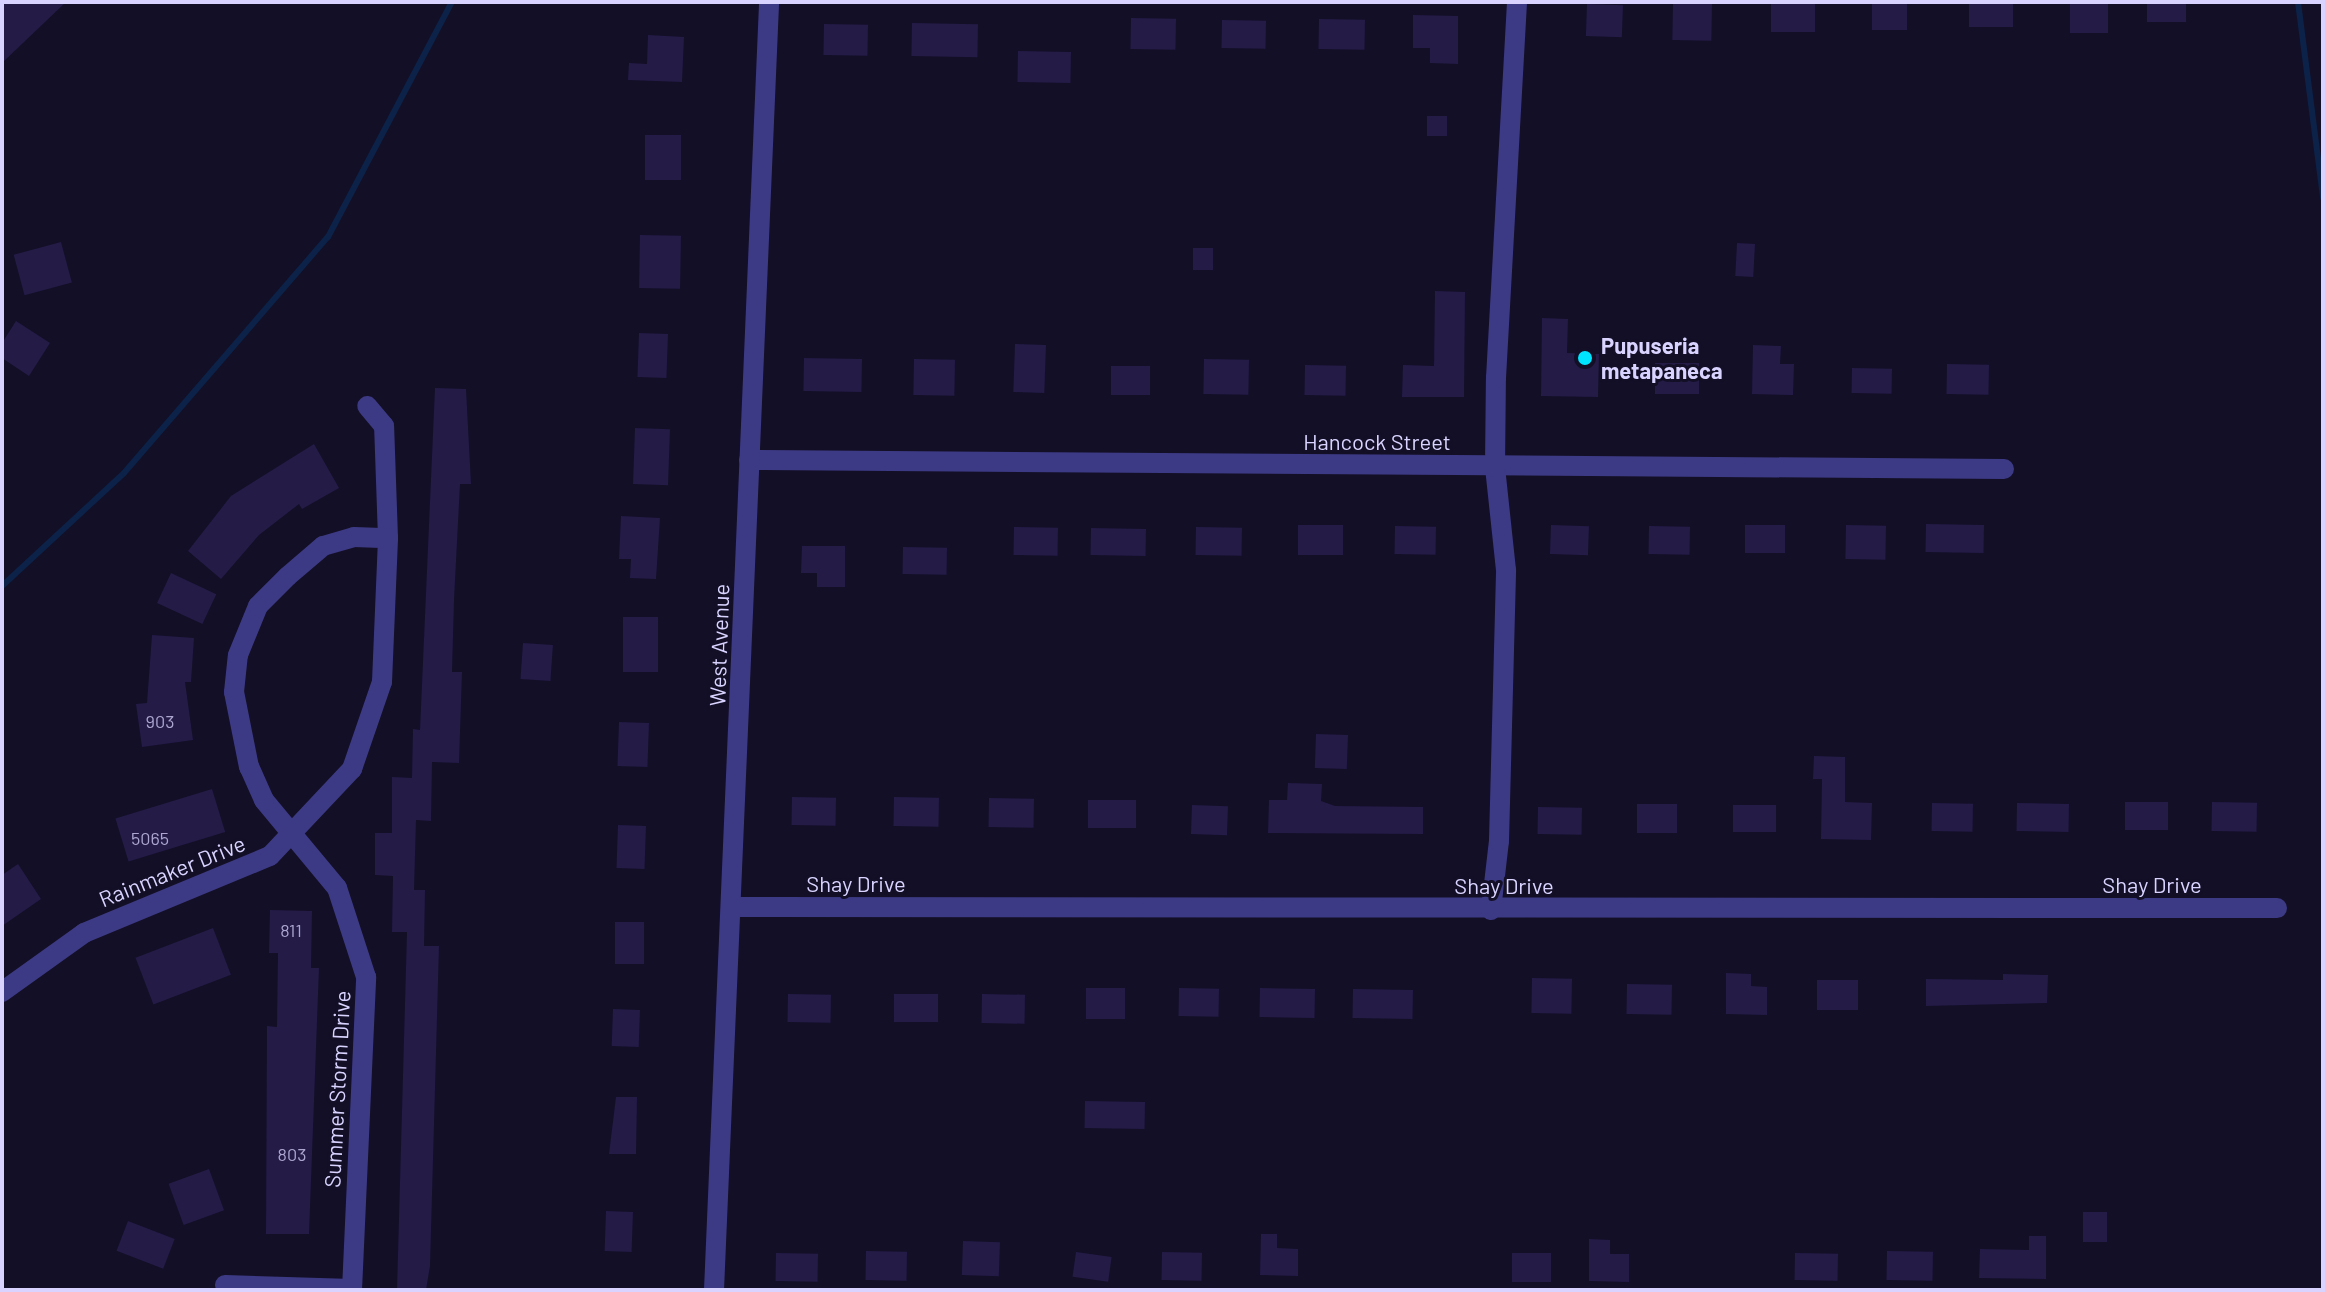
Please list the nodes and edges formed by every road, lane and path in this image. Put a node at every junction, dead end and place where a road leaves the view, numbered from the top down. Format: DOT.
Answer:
graph roads {
  1 [pos="769,2"];
  2 [pos="1517,2"];
  3 [pos="367,406"];
  4 [pos="749,460"];
  5 [pos="1495,467"];
  6 [pos="2004,469"];
  7 [pos="388,538"];
  8 [pos="291,833"];
  9 [pos="731,907"];
  10 [pos="2277,908"];
  11 [pos="1491,910"];
  12 [pos="2,992"];
  13 [pos="225,1285"];
  14 [pos="352,1290"];
  15 [pos="714,1290"];
  1 -- 4 [label="street, West Avenue"];
  2 -- 5 [label="street"];
  3 -- 7 [label="street, Rainmaker Drive"];
  4 -- 5 [label="street, Hancock Street"];
  4 -- 9 [label="street, West Avenue"];
  5 -- 6 [label="street, Hancock Street"];
  5 -- 11 [label="street"];
  7 -- 8 [label="street, Rainmaker Drive"];
  7 -- 8 [label="street, Summer Storm Drive"];
  8 -- 12 [label="street, Rainmaker Drive"];
  8 -- 14 [label="street, Summer Storm Drive"];
  9 -- 11 [label="street, Shay Drive"];
  9 -- 15 [label="street, West Avenue"];
  10 -- 11 [label="street, Shay Drive"];
  13 -- 14 [label="street"];
}
